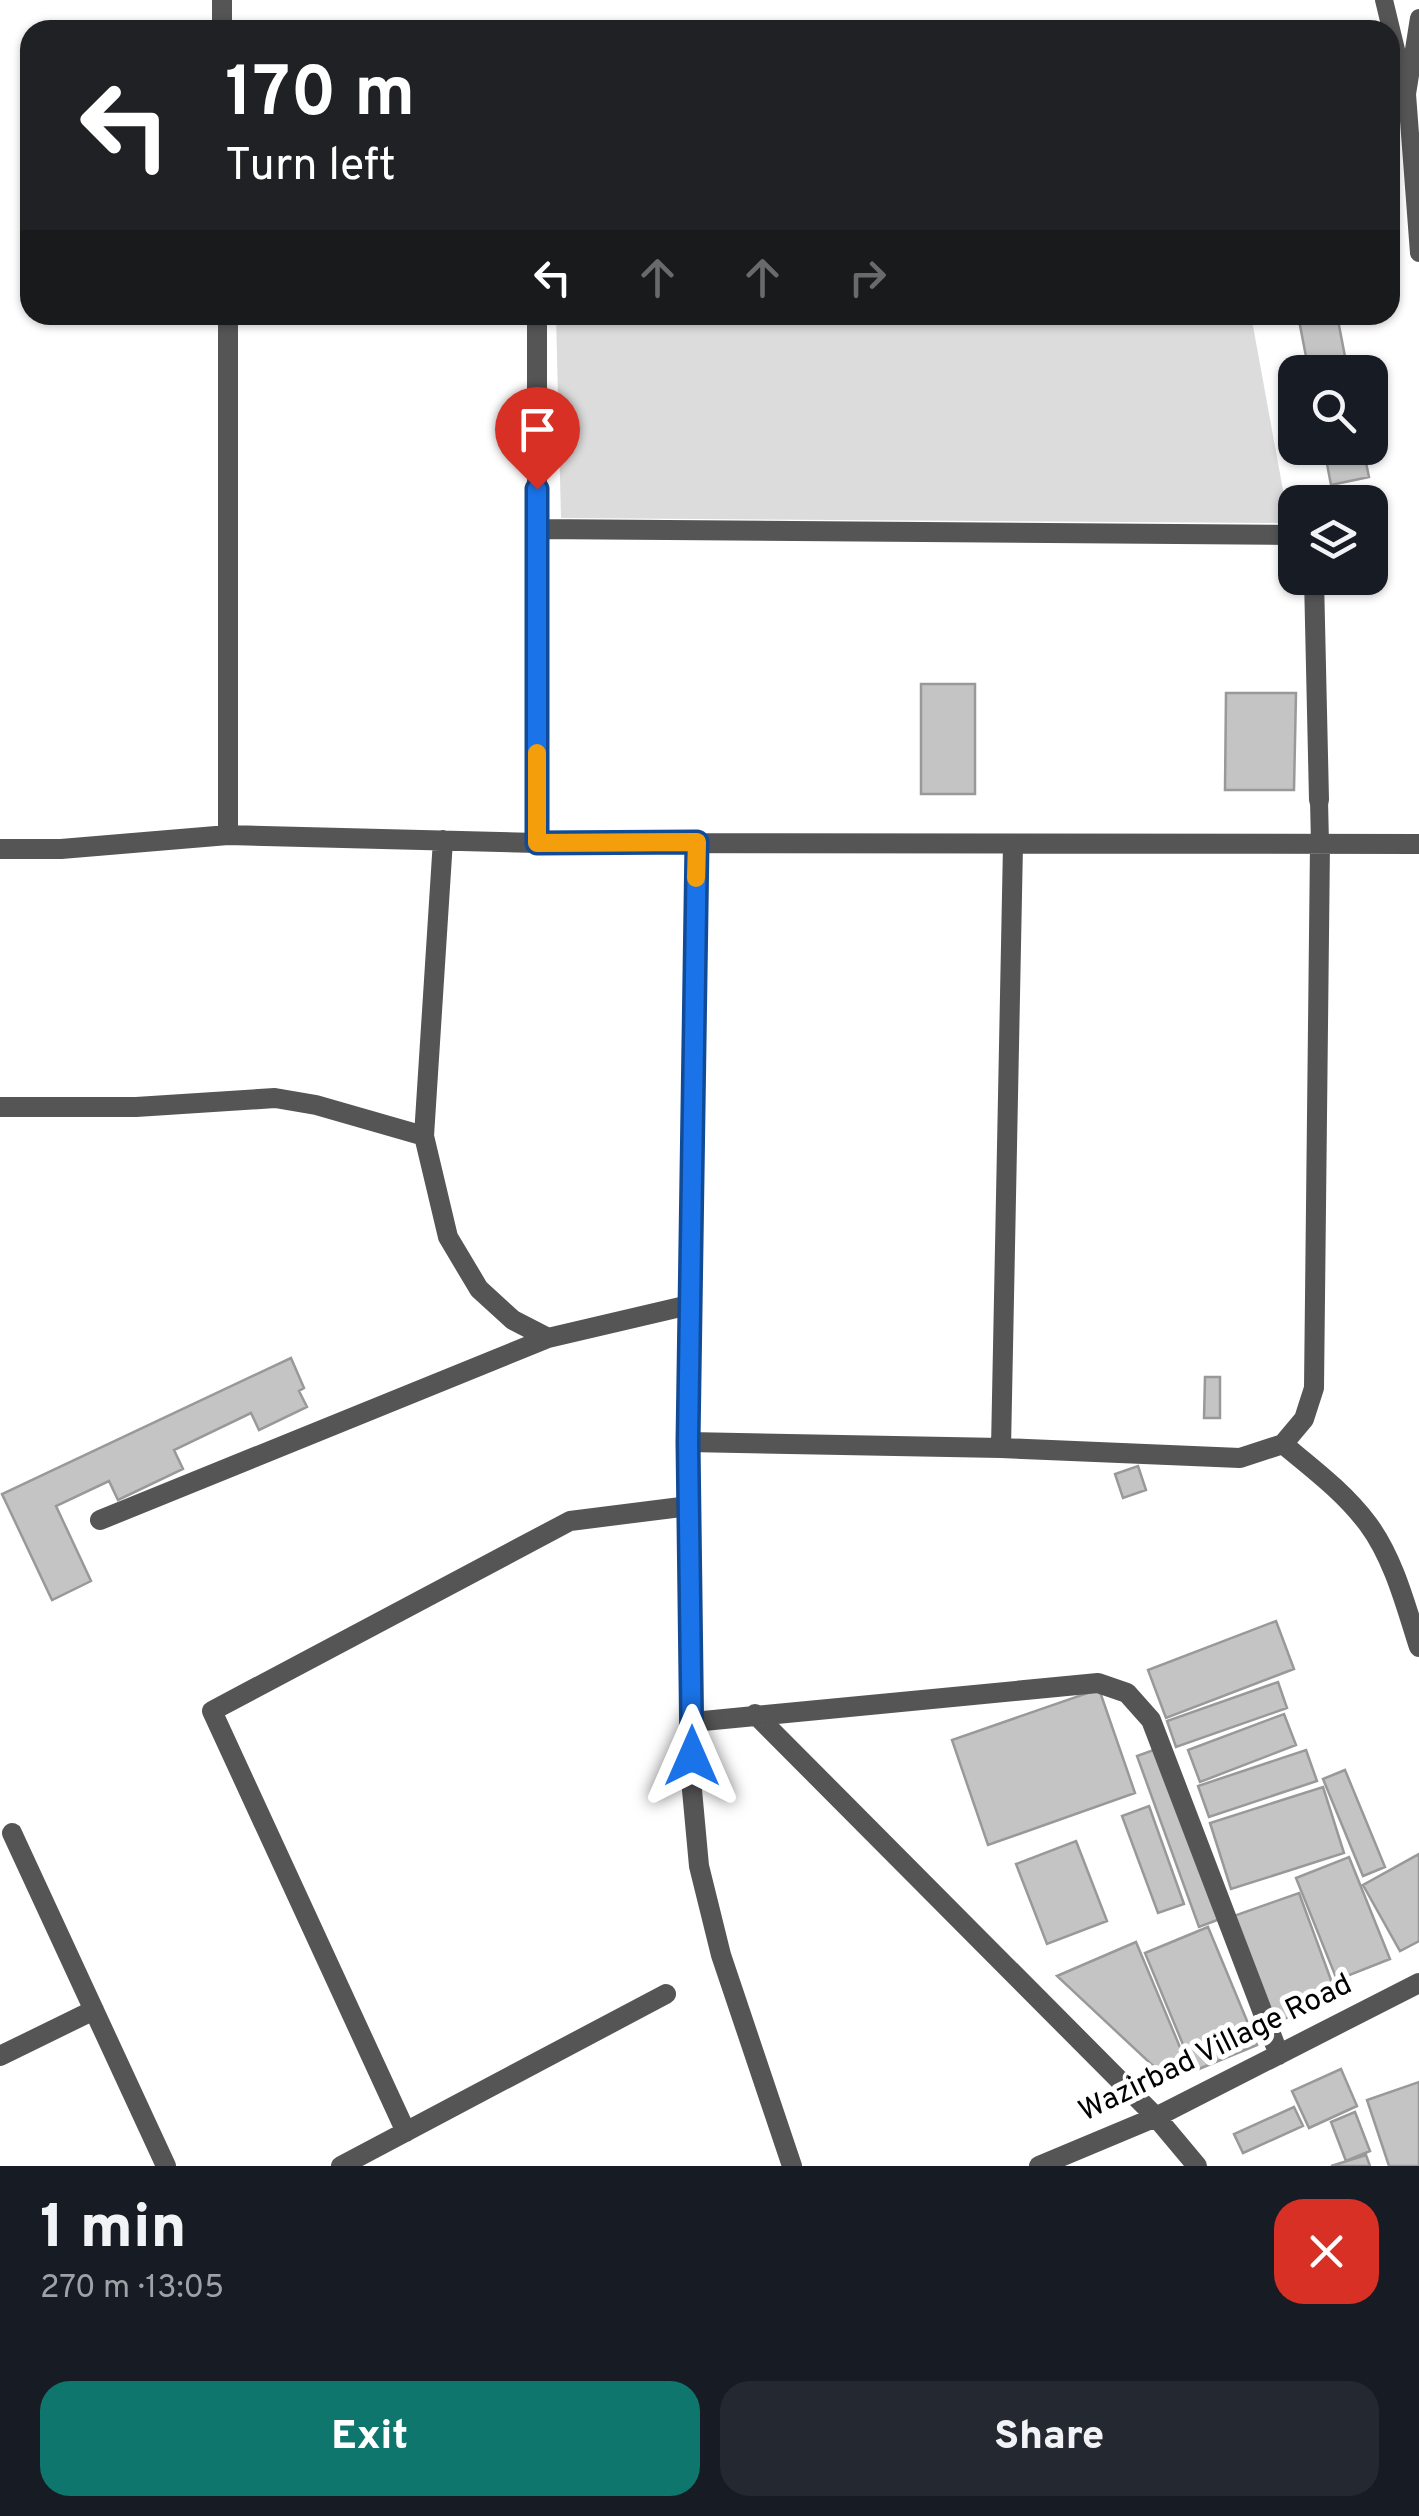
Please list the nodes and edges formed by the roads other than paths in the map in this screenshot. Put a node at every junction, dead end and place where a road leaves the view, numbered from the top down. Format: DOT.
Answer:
graph roads {
  1 [pos="1419,18"];
  2 [pos="1400,65"];
  3 [pos="1407,94"];
  4 [pos="1419,253"];
  5 [pos="228,325"];
  6 [pos="537,325"];
  7 [pos="537,529"];
  8 [pos="1278,536"];
  9 [pos="1314,595"];
  10 [pos="1319,800"];
  11 [pos="228,835"];
  12 [pos="443,840"];
  13 [pos="697,842"];
  14 [pos="537,843"];
  15 [pos="1320,844"];
  16 [pos="1419,844"];
  17 [pos="1012,845"];
  18 [pos="0,849"];
  19 [pos="0,1107"];
  20 [pos="424,1136"];
  21 [pos="690,1305"];
  22 [pos="548,1338"];
  23 [pos="688,1442"];
  24 [pos="1282,1444"];
  25 [pos="1001,1448"];
  26 [pos="688,1506"];
  27 [pos="100,1520"];
  28 [pos="1419,1647"];
  29 [pos="755,1714"];
  30 [pos="693,1722"];
  31 [pos="12,1833"];
  32 [pos="1419,1983"];
  33 [pos="666,1994"];
  34 [pos="94,2010"];
  35 [pos="1279,2054"];
  36 [pos="0,2056"];
  37 [pos="1156,2117"];
  38 [pos="406,2132"];
  39 [pos="166,2166"];
  40 [pos="342,2166"];
  41 [pos="792,2166"];
  42 [pos="1038,2166"];
  43 [pos="1196,2166"];
  1 -- 3 [label="lane"];
  2 -- 3 [label="lane"];
  3 -- 4 [label="lane"];
  5 -- 11 [label="street"];
  6 -- 7 [label="street"];
  7 -- 8 [label="street"];
  7 -- 14 [label="street"];
  9 -- 10 [label="street"];
  10 -- 15 [label="lane"];
  11 -- 12 [label="street"];
  11 -- 18 [label="street"];
  12 -- 14 [label="street"];
  12 -- 20 [label="street"];
  13 -- 14 [label="street"];
  13 -- 17 [label="street"];
  13 -- 21 [label="street"];
  15 -- 16 [label="street"];
  15 -- 17 [label="street"];
  15 -- 24 [label="street"];
  17 -- 25 [label="street"];
  19 -- 20 [label="street"];
  20 -- 22 [label="street"];
  21 -- 22 [label="street"];
  21 -- 23 [label="street"];
  22 -- 27 [label="street"];
  23 -- 25 [label="street"];
  23 -- 26 [label="street"];
  24 -- 25 [label="street"];
  24 -- 28 [label="street"];
  26 -- 30 [label="street"];
  26 -- 38 [label="street"];
  29 -- 30 [label="street"];
  29 -- 35 [label="street"];
  29 -- 37 [label="street"];
  30 -- 41 [label="street"];
  31 -- 34 [label="street"];
  32 -- 35 [label="street, Wazirbad Village Road"];
  33 -- 38 [label="street"];
  34 -- 36 [label="street"];
  34 -- 39 [label="street"];
  35 -- 37 [label="street, Wazirbad Village Road"];
  37 -- 42 [label="street, Wazirbad Village Road"];
  37 -- 43 [label="street"];
  38 -- 40 [label="street"];
}
